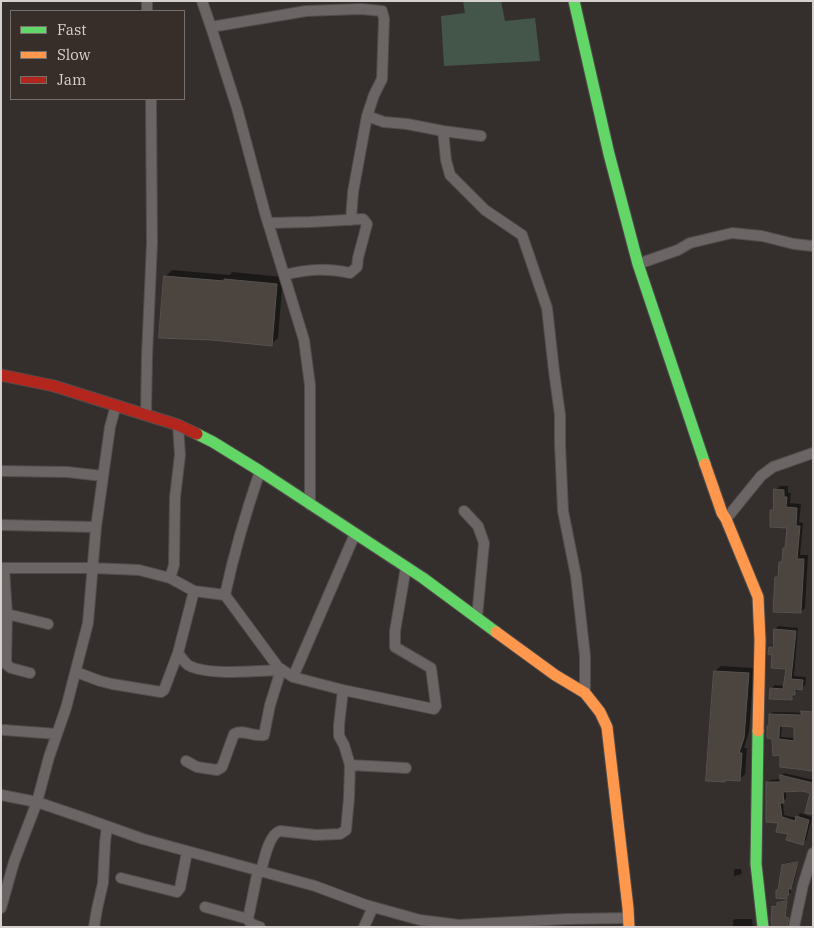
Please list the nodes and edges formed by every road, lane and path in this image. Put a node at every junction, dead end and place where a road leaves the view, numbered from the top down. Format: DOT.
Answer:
graph roads {
  1 [pos="202,1"];
  2 [pos="574,1"];
  3 [pos="211,27"];
  4 [pos="151,100"];
  5 [pos="367,116"];
  6 [pos="443,131"];
  7 [pos="481,136"];
  8 [pos="351,220"];
  9 [pos="268,223"];
  10 [pos="813,246"];
  11 [pos="638,264"];
  12 [pos="284,275"];
  13 [pos="1,375"];
  14 [pos="116,405"];
  15 [pos="146,415"];
  16 [pos="178,425"];
  17 [pos="813,453"];
  18 [pos="1,471"];
  19 [pos="260,471"];
  20 [pos="103,476"];
  21 [pos="310,505"];
  22 [pos="464,511"];
  23 [pos="726,519"];
  24 [pos="1,525"];
  25 [pos="96,527"];
  26 [pos="355,534"];
  27 [pos="406,567"];
  28 [pos="2,568"];
  29 [pos="92,568"];
  30 [pos="170,578"];
  31 [pos="194,590"];
  32 [pos="225,595"];
  33 [pos="7,614"];
  34 [pos="477,618"];
  35 [pos="48,624"];
  36 [pos="178,653"];
  37 [pos="281,670"];
  38 [pos="76,672"];
  39 [pos="30,673"];
  40 [pos="292,677"];
  41 [pos="343,690"];
  42 [pos="585,693"];
  43 [pos="4,730"];
  44 [pos="57,734"];
  45 [pos="186,761"];
  46 [pos="350,765"];
  47 [pos="406,768"];
  48 [pos="1,794"];
  49 [pos="37,802"];
  50 [pos="107,826"];
  51 [pos="187,852"];
  52 [pos="813,853"];
  53 [pos="260,871"];
  54 [pos="121,878"];
  55 [pos="205,907"];
  56 [pos="373,907"];
  57 [pos="1,908"];
  58 [pos="248,919"];
  59 [pos="629,922"];
  60 [pos="420,924"];
  61 [pos="94,927"];
  62 [pos="260,927"];
  63 [pos="364,927"];
  64 [pos="763,927"];
  65 [pos="794,927"];
  1 -- 3 [label="street"];
  2 -- 11 [label="street"];
  3 -- 5 [label="street"];
  3 -- 9 [label="street"];
  4 -- 15 [label="street"];
  5 -- 6 [label="street"];
  5 -- 8 [label="street"];
  6 -- 7 [label="street"];
  6 -- 42 [label="street"];
  8 -- 9 [label="street"];
  8 -- 12 [label="street"];
  9 -- 12 [label="street"];
  10 -- 11 [label="street"];
  11 -- 23 [label="street"];
  12 -- 21 [label="street"];
  13 -- 14 [label="street"];
  14 -- 15 [label="street"];
  14 -- 20 [label="street"];
  15 -- 16 [label="street"];
  16 -- 19 [label="street"];
  16 -- 30 [label="street"];
  17 -- 23 [label="street"];
  18 -- 20 [label="street"];
  19 -- 21 [label="street"];
  19 -- 32 [label="street"];
  20 -- 25 [label="street"];
  21 -- 26 [label="street"];
  22 -- 34 [label="street"];
  23 -- 64 [label="street"];
  24 -- 25 [label="street"];
  25 -- 29 [label="street"];
  26 -- 27 [label="street"];
  26 -- 40 [label="street"];
  27 -- 34 [label="street"];
  27 -- 41 [label="street"];
  28 -- 29 [label="street"];
  28 -- 33 [label="street"];
  29 -- 30 [label="street"];
  29 -- 38 [label="street"];
  30 -- 31 [label="street"];
  31 -- 32 [label="street"];
  31 -- 36 [label="street"];
  32 -- 37 [label="street"];
  33 -- 35 [label="street"];
  33 -- 39 [label="street"];
  34 -- 42 [label="street"];
  36 -- 37 [label="street"];
  36 -- 38 [label="street"];
  37 -- 40 [label="street"];
  37 -- 45 [label="street"];
  38 -- 44 [label="street"];
  40 -- 41 [label="street"];
  41 -- 46 [label="street"];
  42 -- 59 [label="street"];
  43 -- 44 [label="street"];
  44 -- 49 [label="street"];
  46 -- 47 [label="street"];
  46 -- 53 [label="street"];
  48 -- 49 [label="street"];
  49 -- 50 [label="street"];
  49 -- 57 [label="street"];
  50 -- 51 [label="street"];
  50 -- 61 [label="street"];
  51 -- 53 [label="street"];
  51 -- 54 [label="street"];
  52 -- 65 [label="street"];
  53 -- 56 [label="street"];
  53 -- 58 [label="street"];
  55 -- 58 [label="street"];
  56 -- 60 [label="street"];
  56 -- 63 [label="street"];
  58 -- 62 [label="street"];
  59 -- 60 [label="street"];
}
